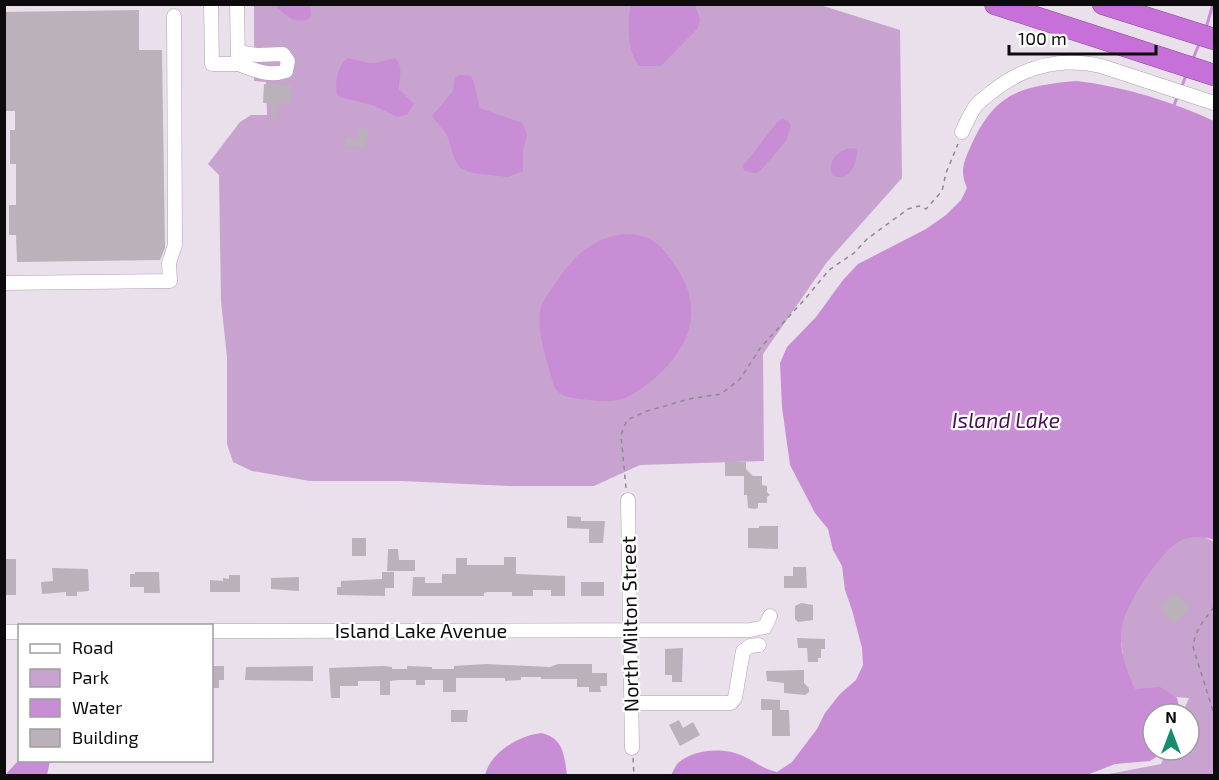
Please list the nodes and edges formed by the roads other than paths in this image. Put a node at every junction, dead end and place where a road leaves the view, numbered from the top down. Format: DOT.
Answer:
graph roads {
  1 [pos="211,4"];
  2 [pos="237,4"];
  3 [pos="995,4"];
  4 [pos="1103,4"];
  5 [pos="174,16"];
  6 [pos="1215,39"];
  7 [pos="1210,74"];
  8 [pos="1215,103"];
  9 [pos="962,132"];
  10 [pos="4,283"];
  11 [pos="628,500"];
  12 [pos="770,616"];
  13 [pos="631,630"];
  14 [pos="213,632"];
  15 [pos="759,645"];
  16 [pos="631,704"];
  17 [pos="632,748"];
  1 -- 2 [label="street"];
  3 -- 7 [label="highway"];
  4 -- 6 [label="highway"];
  5 -- 10 [label="street"];
  8 -- 9 [label="street"];
  11 -- 13 [label="street, North Milton Street"];
  12 -- 13 [label="street, Island Lake Avenue"];
  13 -- 14 [label="street, Island Lake Avenue"];
  13 -- 16 [label="street, North Milton Street"];
  15 -- 16 [label="street"];
  16 -- 17 [label="street, North Milton Street"];
}
